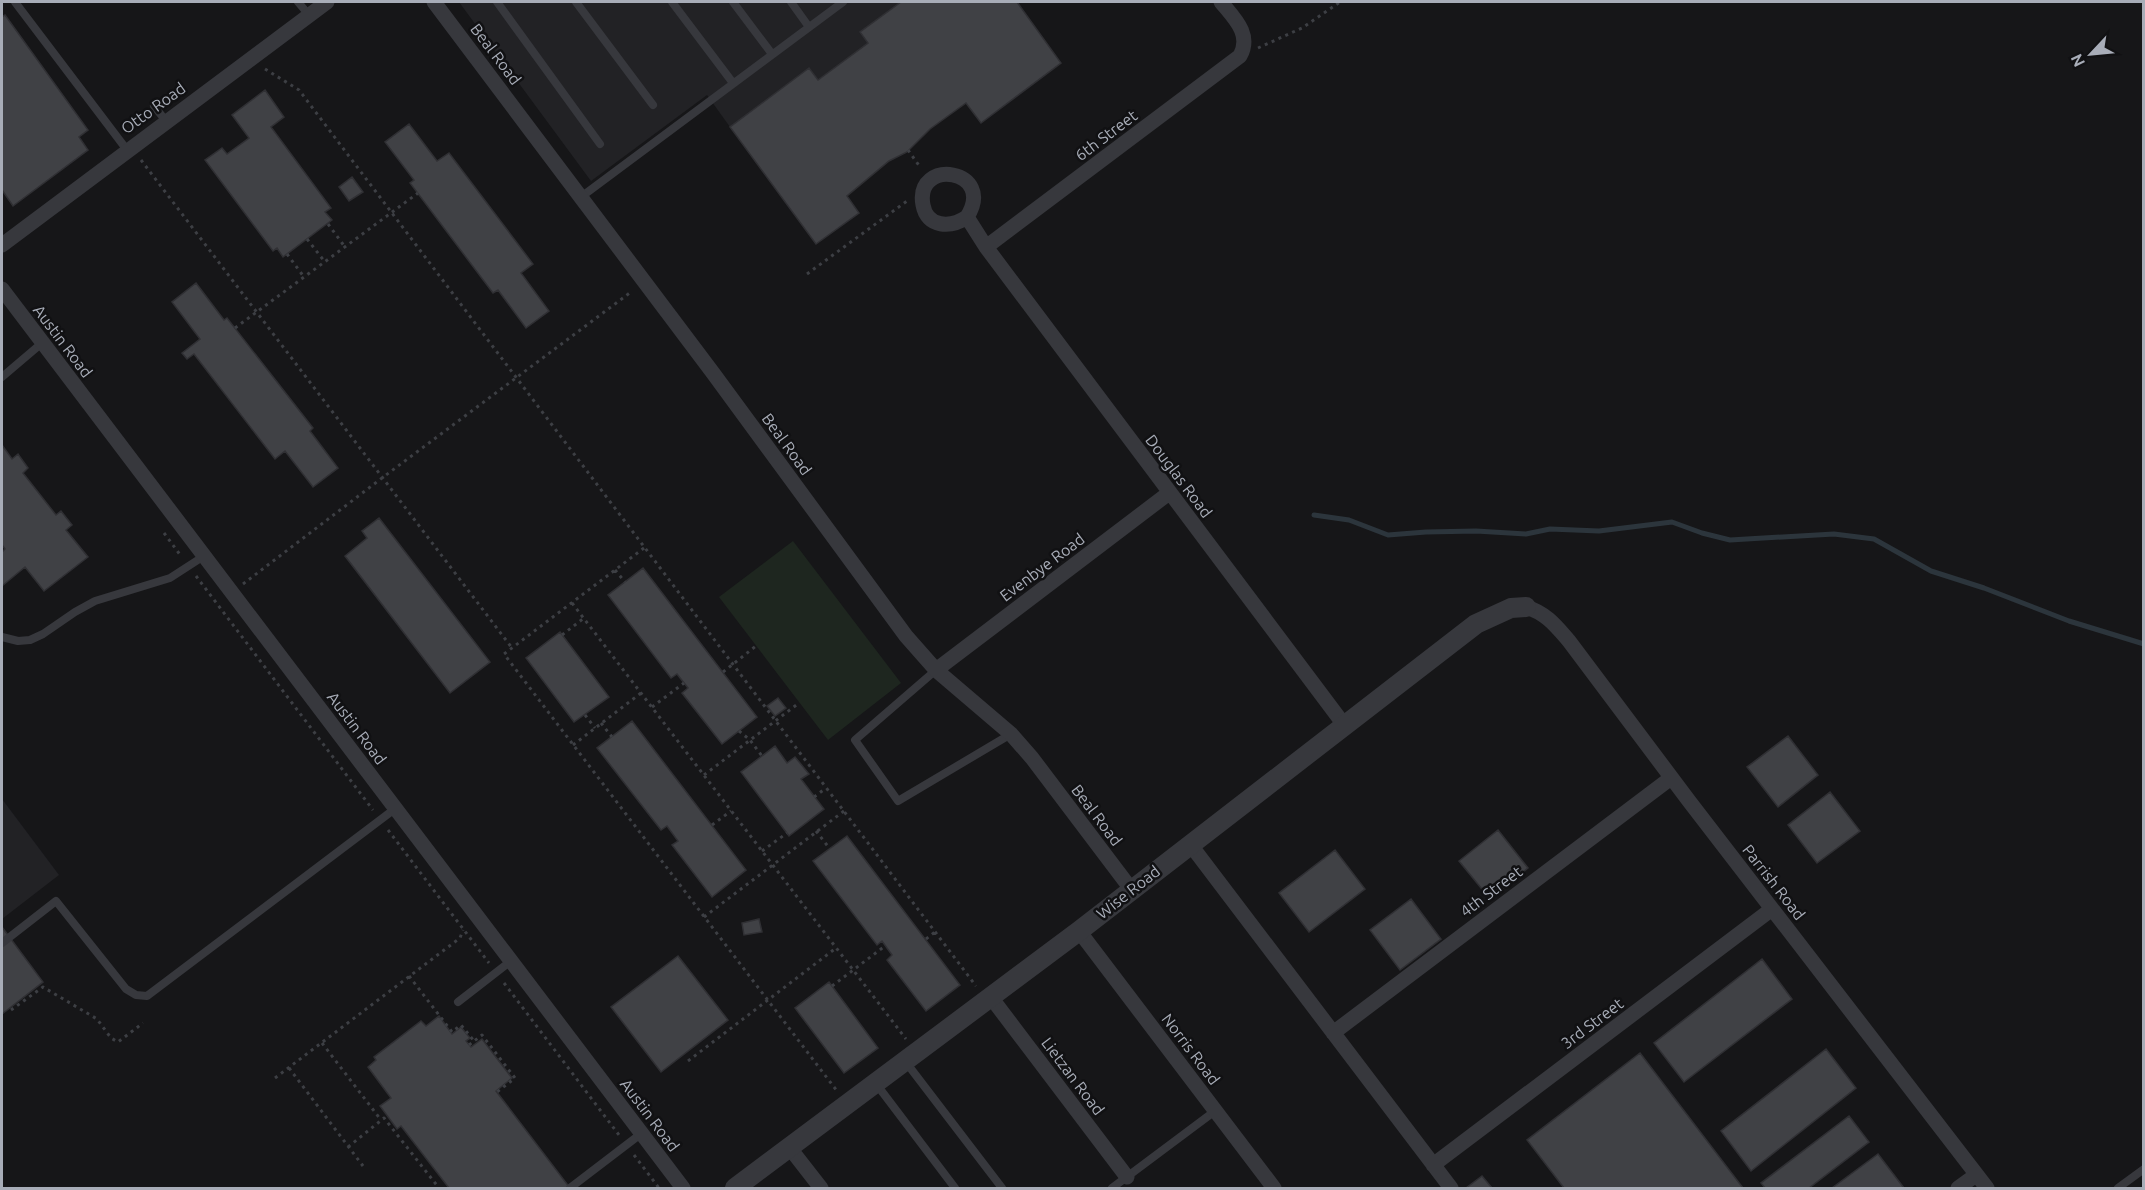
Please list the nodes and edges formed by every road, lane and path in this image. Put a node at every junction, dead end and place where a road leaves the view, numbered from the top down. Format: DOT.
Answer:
graph roads {
  1 [pos="15,2"];
  2 [pos="298,2"];
  3 [pos="327,2"];
  4 [pos="434,2"];
  5 [pos="497,2"];
  6 [pos="576,2"];
  7 [pos="672,2"];
  8 [pos="733,2"];
  9 [pos="791,2"];
  10 [pos="843,2"];
  11 [pos="1221,2"];
  12 [pos="1340,2"];
  13 [pos="309,15"];
  14 [pos="809,27"];
  15 [pos="1242,52"];
  16 [pos="772,54"];
  17 [pos="249,59"];
  18 [pos="733,83"];
  19 [pos="653,105"];
  20 [pos="154,106"];
  21 [pos="166,121"];
  22 [pos="600,144"];
  23 [pos="129,148"];
  24 [pos="908,150"];
  25 [pos="925,173"];
  26 [pos="418,193"];
  27 [pos="581,197"];
  28 [pos="910,198"];
  29 [pos="390,213"];
  30 [pos="967,218"];
  31 [pos="328,224"];
  32 [pos="307,239"];
  33 [pos="2,245"];
  34 [pos="345,247"];
  35 [pos="986,247"];
  36 [pos="287,254"];
  37 [pos="324,262"];
  38 [pos="807,274"];
  39 [pos="304,277"];
  40 [pos="645,282"];
  41 [pos="2,289"];
  42 [pos="256,313"];
  43 [pos="235,328"];
  44 [pos="42,343"];
  45 [pos="2,377"];
  46 [pos="515,378"];
  47 [pos="382,478"];
  48 [pos="1169,493"];
  49 [pos="161,529"];
  50 [pos="644,548"];
  51 [pos="204,555"];
  52 [pos="189,566"];
  53 [pos="615,570"];
  54 [pos="625,582"];
  55 [pos="232,592"];
  56 [pos="572,603"];
  57 [pos="1526,607"];
  58 [pos="584,618"];
  59 [pos="562,635"];
  60 [pos="2,637"];
  61 [pos="756,646"];
  62 [pos="512,648"];
  63 [pos="732,664"];
  64 [pos="936,670"];
  65 [pos="723,672"];
  66 [pos="684,683"];
  67 [pos="641,693"];
  68 [pos="799,703"];
  69 [pos="652,707"];
  70 [pos="585,715"];
  71 [pos="775,721"];
  72 [pos="601,723"];
  73 [pos="1345,726"];
  74 [pos="595,728"];
  75 [pos="739,731"];
  76 [pos="1011,734"];
  77 [pos="612,737"];
  78 [pos="750,740"];
  79 [pos="573,745"];
  80 [pos="762,756"];
  81 [pos="704,776"];
  82 [pos="1671,778"];
  83 [pos="826,788"];
  84 [pos="814,797"];
  85 [pos="396,808"];
  86 [pos="731,810"];
  87 [pos="844,811"];
  88 [pos="381,820"];
  89 [pos="712,825"];
  90 [pos="816,831"];
  91 [pos="787,833"];
  92 [pos="1190,844"];
  93 [pos="830,849"];
  94 [pos="762,851"];
  95 [pos="772,865"];
  96 [pos="1131,890"];
  97 [pos="1772,909"];
  98 [pos="704,917"];
  99 [pos="464,930"];
  100 [pos="1079,931"];
  101 [pos="935,932"];
  102 [pos="926,939"];
  103 [pos="2,943"];
  104 [pos="885,946"];
  105 [pos="836,948"];
  106 [pos="511,961"];
  107 [pos="853,970"];
  108 [pos="496,973"];
  109 [pos="409,976"];
  110 [pos="832,986"];
  111 [pos="988,998"];
  112 [pos="768,1000"];
  113 [pos="458,1002"];
  114 [pos="10,1010"];
  115 [pos="143,1023"];
  116 [pos="1333,1033"];
  117 [pos="474,1041"];
  118 [pos="321,1043"];
  119 [pos="469,1045"];
  120 [pos="911,1057"];
  121 [pos="688,1061"];
  122 [pos="289,1068"];
  123 [pos="274,1078"];
  124 [pos="876,1084"];
  125 [pos="496,1092"];
  126 [pos="847,1105"];
  127 [pos="1215,1111"];
  128 [pos="381,1120"];
  129 [pos="642,1133"];
  130 [pos="626,1145"];
  131 [pos="348,1146"];
  132 [pos="789,1147"];
  133 [pos="1433,1165"];
  134 [pos="363,1166"];
  135 [pos="2144,1169"];
  136 [pos="1976,1175"];
  137 [pos="1127,1177"];
  138 [pos="439,1188"];
  139 [pos="570,1188"];
  140 [pos="659,1188"];
  141 [pos="683,1188"];
  142 [pos="735,1188"];
  143 [pos="821,1188"];
  144 [pos="955,1188"];
  145 [pos="1002,1188"];
  146 [pos="1112,1188"];
  147 [pos="1274,1188"];
  148 [pos="1451,1188"];
  149 [pos="1958,1188"];
  150 [pos="1987,1188"];
  151 [pos="2118,1188"];
  1 -- 23 [label="lane"];
  2 -- 13 [label="lane"];
  3 -- 13 [label="street, Otto Road"];
  4 -- 27 [label="street, Beal Road"];
  5 -- 22 [label="lane"];
  6 -- 19 [label="lane"];
  7 -- 18 [label="lane"];
  8 -- 16 [label="lane"];
  9 -- 14 [label="lane"];
  10 -- 14 [label="lane"];
  11 -- 15 [label="street"];
  12 -- 15 [label="path"];
  13 -- 17 [label="street, Otto Road"];
  14 -- 16 [label="lane"];
  15 -- 35 [label="street, 6th Street"];
  16 -- 18 [label="lane"];
  17 -- 21 [label="street, Otto Road"];
  17 -- 29 [label="path"];
  18 -- 27 [label="lane"];
  20 -- 21 [label="lane"];
  21 -- 23 [label="street, Otto Road"];
  23 -- 33 [label="street, Otto Road"];
  23 -- 42 [label="path"];
  24 -- 25 [label="path"];
  26 -- 29 [label="path"];
  27 -- 40 [label="street, Beal Road"];
  28 -- 38 [label="path"];
  29 -- 34 [label="path"];
  29 -- 46 [label="path"];
  30 -- 35 [label="street, Douglas Road"];
  31 -- 34 [label="path"];
  32 -- 37 [label="path"];
  34 -- 37 [label="path"];
  35 -- 48 [label="street, Douglas Road"];
  36 -- 39 [label="path"];
  37 -- 39 [label="path"];
  39 -- 42 [label="path"];
  40 -- 46 [label="path"];
  40 -- 64 [label="street, Beal Road"];
  41 -- 44 [label="street, Austin Road"];
  42 -- 43 [label="path"];
  42 -- 47 [label="path"];
  44 -- 45 [label="lane"];
  44 -- 51 [label="street, Austin Road"];
  46 -- 47 [label="path"];
  46 -- 50 [label="path"];
  47 -- 55 [label="path"];
  47 -- 62 [label="path"];
  48 -- 64 [label="street, Evenbye Road"];
  48 -- 73 [label="street, Douglas Road"];
  49 -- 52 [label="path"];
  50 -- 53 [label="path"];
  50 -- 63 [label="path"];
  51 -- 52 [label="lane"];
  51 -- 55 [label="street, Austin Road"];
  52 -- 60 [label="lane"];
  52 -- 88 [label="path"];
  53 -- 54 [label="path"];
  53 -- 56 [label="path"];
  55 -- 85 [label="street, Austin Road"];
  56 -- 58 [label="path"];
  56 -- 62 [label="path"];
  57 -- 73 [label="street, Wise Road"];
  57 -- 82 [label="street, Parrish Road"];
  58 -- 59 [label="path"];
  58 -- 67 [label="path"];
  61 -- 63 [label="path"];
  62 -- 79 [label="path"];
  63 -- 65 [label="path"];
  63 -- 71 [label="path"];
  64 -- 76 [label="street, Beal Road"];
  64 -- 76 [label="lane"];
  66 -- 69 [label="path"];
  67 -- 69 [label="path"];
  67 -- 72 [label="path"];
  68 -- 71 [label="path"];
  69 -- 81 [label="path"];
  70 -- 74 [label="path"];
  71 -- 78 [label="path"];
  71 -- 83 [label="path"];
  72 -- 74 [label="path"];
  72 -- 77 [label="path"];
  73 -- 92 [label="street, Wise Road"];
  74 -- 79 [label="path"];
  75 -- 78 [label="path"];
  76 -- 96 [label="street, Beal Road"];
  78 -- 80 [label="path"];
  78 -- 81 [label="path"];
  79 -- 98 [label="path"];
  81 -- 86 [label="path"];
  82 -- 97 [label="street, Parrish Road"];
  82 -- 116 [label="street, 4th Street"];
  83 -- 84 [label="path"];
  83 -- 87 [label="path"];
  85 -- 88 [label="lane"];
  85 -- 106 [label="street, Austin Road"];
  86 -- 89 [label="path"];
  86 -- 94 [label="path"];
  87 -- 90 [label="path"];
  87 -- 101 [label="path"];
  88 -- 99 [label="path"];
  88 -- 103 [label="lane"];
  90 -- 93 [label="path"];
  90 -- 95 [label="path"];
  91 -- 94 [label="path"];
  92 -- 96 [label="street, Wise Road"];
  92 -- 116 [label="street"];
  94 -- 95 [label="path"];
  95 -- 98 [label="path"];
  95 -- 105 [label="path"];
  96 -- 100 [label="street, Wise Road"];
  97 -- 133 [label="street, 3rd Street"];
  97 -- 136 [label="street, Parrish Road"];
  98 -- 112 [label="path"];
  99 -- 108 [label="path"];
  99 -- 109 [label="path"];
  100 -- 111 [label="street, Wise Road"];
  100 -- 127 [label="street, Norris Road"];
  101 -- 102 [label="path"];
  101 -- 111 [label="path"];
  104 -- 107 [label="path"];
  105 -- 107 [label="path"];
  105 -- 112 [label="path"];
  106 -- 108 [label="lane"];
  106 -- 129 [label="street, Austin Road"];
  107 -- 110 [label="path"];
  107 -- 120 [label="path"];
  108 -- 113 [label="lane"];
  108 -- 130 [label="path"];
  109 -- 117 [label="path"];
  109 -- 118 [label="path"];
  111 -- 120 [label="street, Wise Road"];
  111 -- 137 [label="street, Lietzan Road"];
  112 -- 121 [label="path"];
  112 -- 126 [label="path"];
  114 -- 115 [label="path"];
  116 -- 133 [label="street"];
  117 -- 119 [label="path"];
  117 -- 125 [label="path"];
  118 -- 122 [label="path"];
  118 -- 128 [label="path"];
  120 -- 124 [label="street, Wise Road"];
  120 -- 145 [label="lane"];
  122 -- 123 [label="path"];
  122 -- 131 [label="path"];
  124 -- 126 [label="street, Wise Road"];
  124 -- 144 [label="lane"];
  126 -- 132 [label="street, Wise Road"];
  127 -- 137 [label="lane"];
  127 -- 147 [label="street, Norris Road"];
  128 -- 131 [label="path"];
  128 -- 138 [label="path"];
  129 -- 130 [label="lane"];
  129 -- 141 [label="street, Austin Road"];
  130 -- 139 [label="lane"];
  130 -- 140 [label="path"];
  131 -- 134 [label="path"];
  132 -- 142 [label="street, Wise Road"];
  132 -- 143 [label="street"];
  133 -- 148 [label="street"];
  135 -- 151 [label="lane"];
  136 -- 149 [label="street"];
  136 -- 150 [label="street, Parrish Road"];
  137 -- 146 [label="lane"];
}
